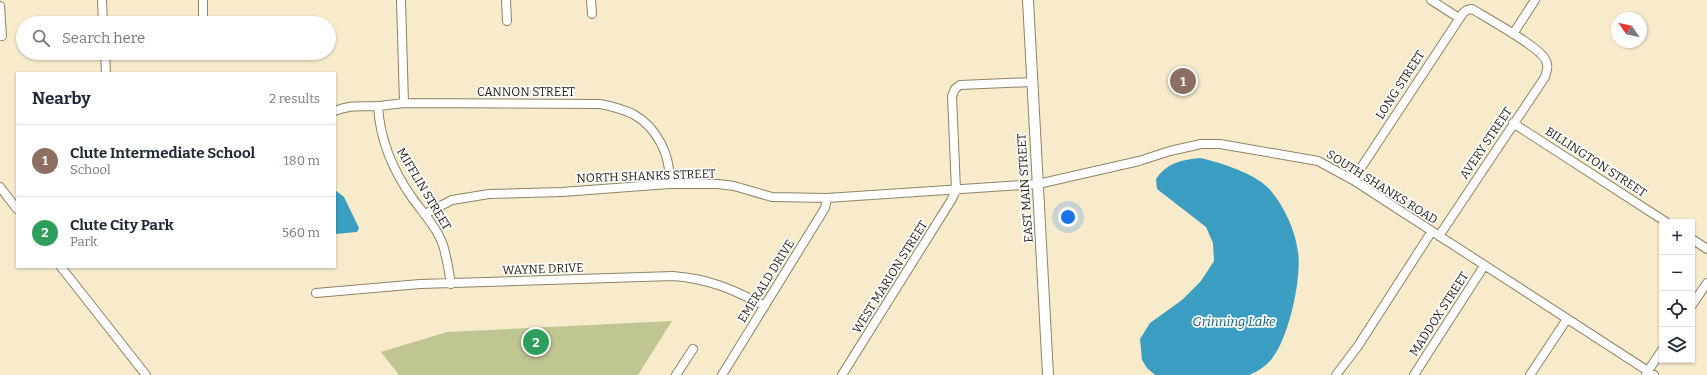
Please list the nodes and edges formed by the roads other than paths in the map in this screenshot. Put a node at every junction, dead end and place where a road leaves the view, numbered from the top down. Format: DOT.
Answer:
graph roads {
  1 [pos="102,0"];
  2 [pos="203,0"];
  3 [pos="400,0"];
  4 [pos="506,0"];
  5 [pos="591,0"];
  6 [pos="1028,0"];
  7 [pos="1431,0"];
  8 [pos="1535,0"];
  9 [pos="0,6"];
  10 [pos="592,14"];
  11 [pos="103,16"];
  12 [pos="203,16"];
  13 [pos="1459,18"];
  14 [pos="507,21"];
  15 [pos="1512,34"];
  16 [pos="2,36"];
  17 [pos="105,60"];
  18 [pos="106,72"];
  19 [pos="1032,82"];
  20 [pos="404,103"];
  21 [pos="378,106"];
  22 [pos="336,111"];
  23 [pos="1513,123"];
  24 [pos="1353,180"];
  25 [pos="669,184"];
  26 [pos="1038,184"];
  27 [pos="0,187"];
  28 [pos="956,190"];
  29 [pos="827,198"];
  30 [pos="16,208"];
  31 [pos="425,214"];
  32 [pos="1661,219"];
  33 [pos="1435,234"];
  34 [pos="1695,241"];
  35 [pos="1707,249"];
  36 [pos="1484,266"];
  37 [pos="63,268"];
  38 [pos="1707,283"];
  39 [pos="451,284"];
  40 [pos="316,293"];
  41 [pos="1695,301"];
  42 [pos="765,306"];
  43 [pos="1567,319"];
  44 [pos="693,349"];
  45 [pos="1659,356"];
  46 [pos="1649,374"];
  47 [pos="146,375"];
  48 [pos="676,375"];
  49 [pos="722,375"];
  50 [pos="842,375"];
  51 [pos="1048,375"];
  52 [pos="1336,375"];
  53 [pos="1414,375"];
  54 [pos="1530,375"];
  1 -- 11 [label="street"];
  2 -- 12 [label="street"];
  3 -- 20 [label="street"];
  4 -- 14 [label="street"];
  5 -- 10 [label="street"];
  6 -- 19 [label="main road, EAST MAIN STREET"];
  7 -- 13 [label="street"];
  8 -- 15 [label="street"];
  9 -- 16 [label="street"];
  13 -- 15 [label="street, LONG STREET"];
  13 -- 24 [label="street, LONG STREET"];
  15 -- 23 [label="street, AVERY STREET"];
  17 -- 18 [label="street"];
  19 -- 26 [label="main road, EAST MAIN STREET"];
  19 -- 28 [label="street"];
  20 -- 21 [label="street, CANNON STREET"];
  20 -- 25 [label="street, CANNON STREET"];
  21 -- 22 [label="street, CANNON STREET"];
  21 -- 31 [label="street, MIFFLIN STREET"];
  23 -- 32 [label="street, BILLINGTON STREET"];
  23 -- 33 [label="street, AVERY STREET"];
  24 -- 26 [label="street, SOUTH SHANKS ROAD"];
  24 -- 33 [label="street, SOUTH SHANKS ROAD"];
  25 -- 29 [label="street, NORTH SHANKS STREET"];
  25 -- 31 [label="street, NORTH SHANKS STREET"];
  26 -- 28 [label="street, NORTH SHANKS STREET"];
  26 -- 51 [label="main road, EAST MAIN STREET"];
  27 -- 30 [label="street"];
  28 -- 29 [label="street, NORTH SHANKS STREET"];
  28 -- 50 [label="street, WEST MARION STREET"];
  29 -- 42 [label="street, EMERALD DRIVE"];
  31 -- 39 [label="street, MIFFLIN STREET"];
  33 -- 36 [label="street, SOUTH SHANKS ROAD"];
  33 -- 52 [label="street, AVERY STREET"];
  34 -- 35 [label="street"];
  36 -- 43 [label="street, SOUTH SHANKS ROAD"];
  36 -- 53 [label="street, MADDOX STREET"];
  37 -- 47 [label="street"];
  38 -- 41 [label="street"];
  39 -- 40 [label="street, WAYNE DRIVE"];
  39 -- 42 [label="street, WAYNE DRIVE"];
  42 -- 49 [label="street, EMERALD DRIVE"];
  43 -- 46 [label="street, SOUTH SHANKS ROAD"];
  43 -- 54 [label="street"];
  44 -- 48 [label="street"];
  45 -- 46 [label="street"];
}
